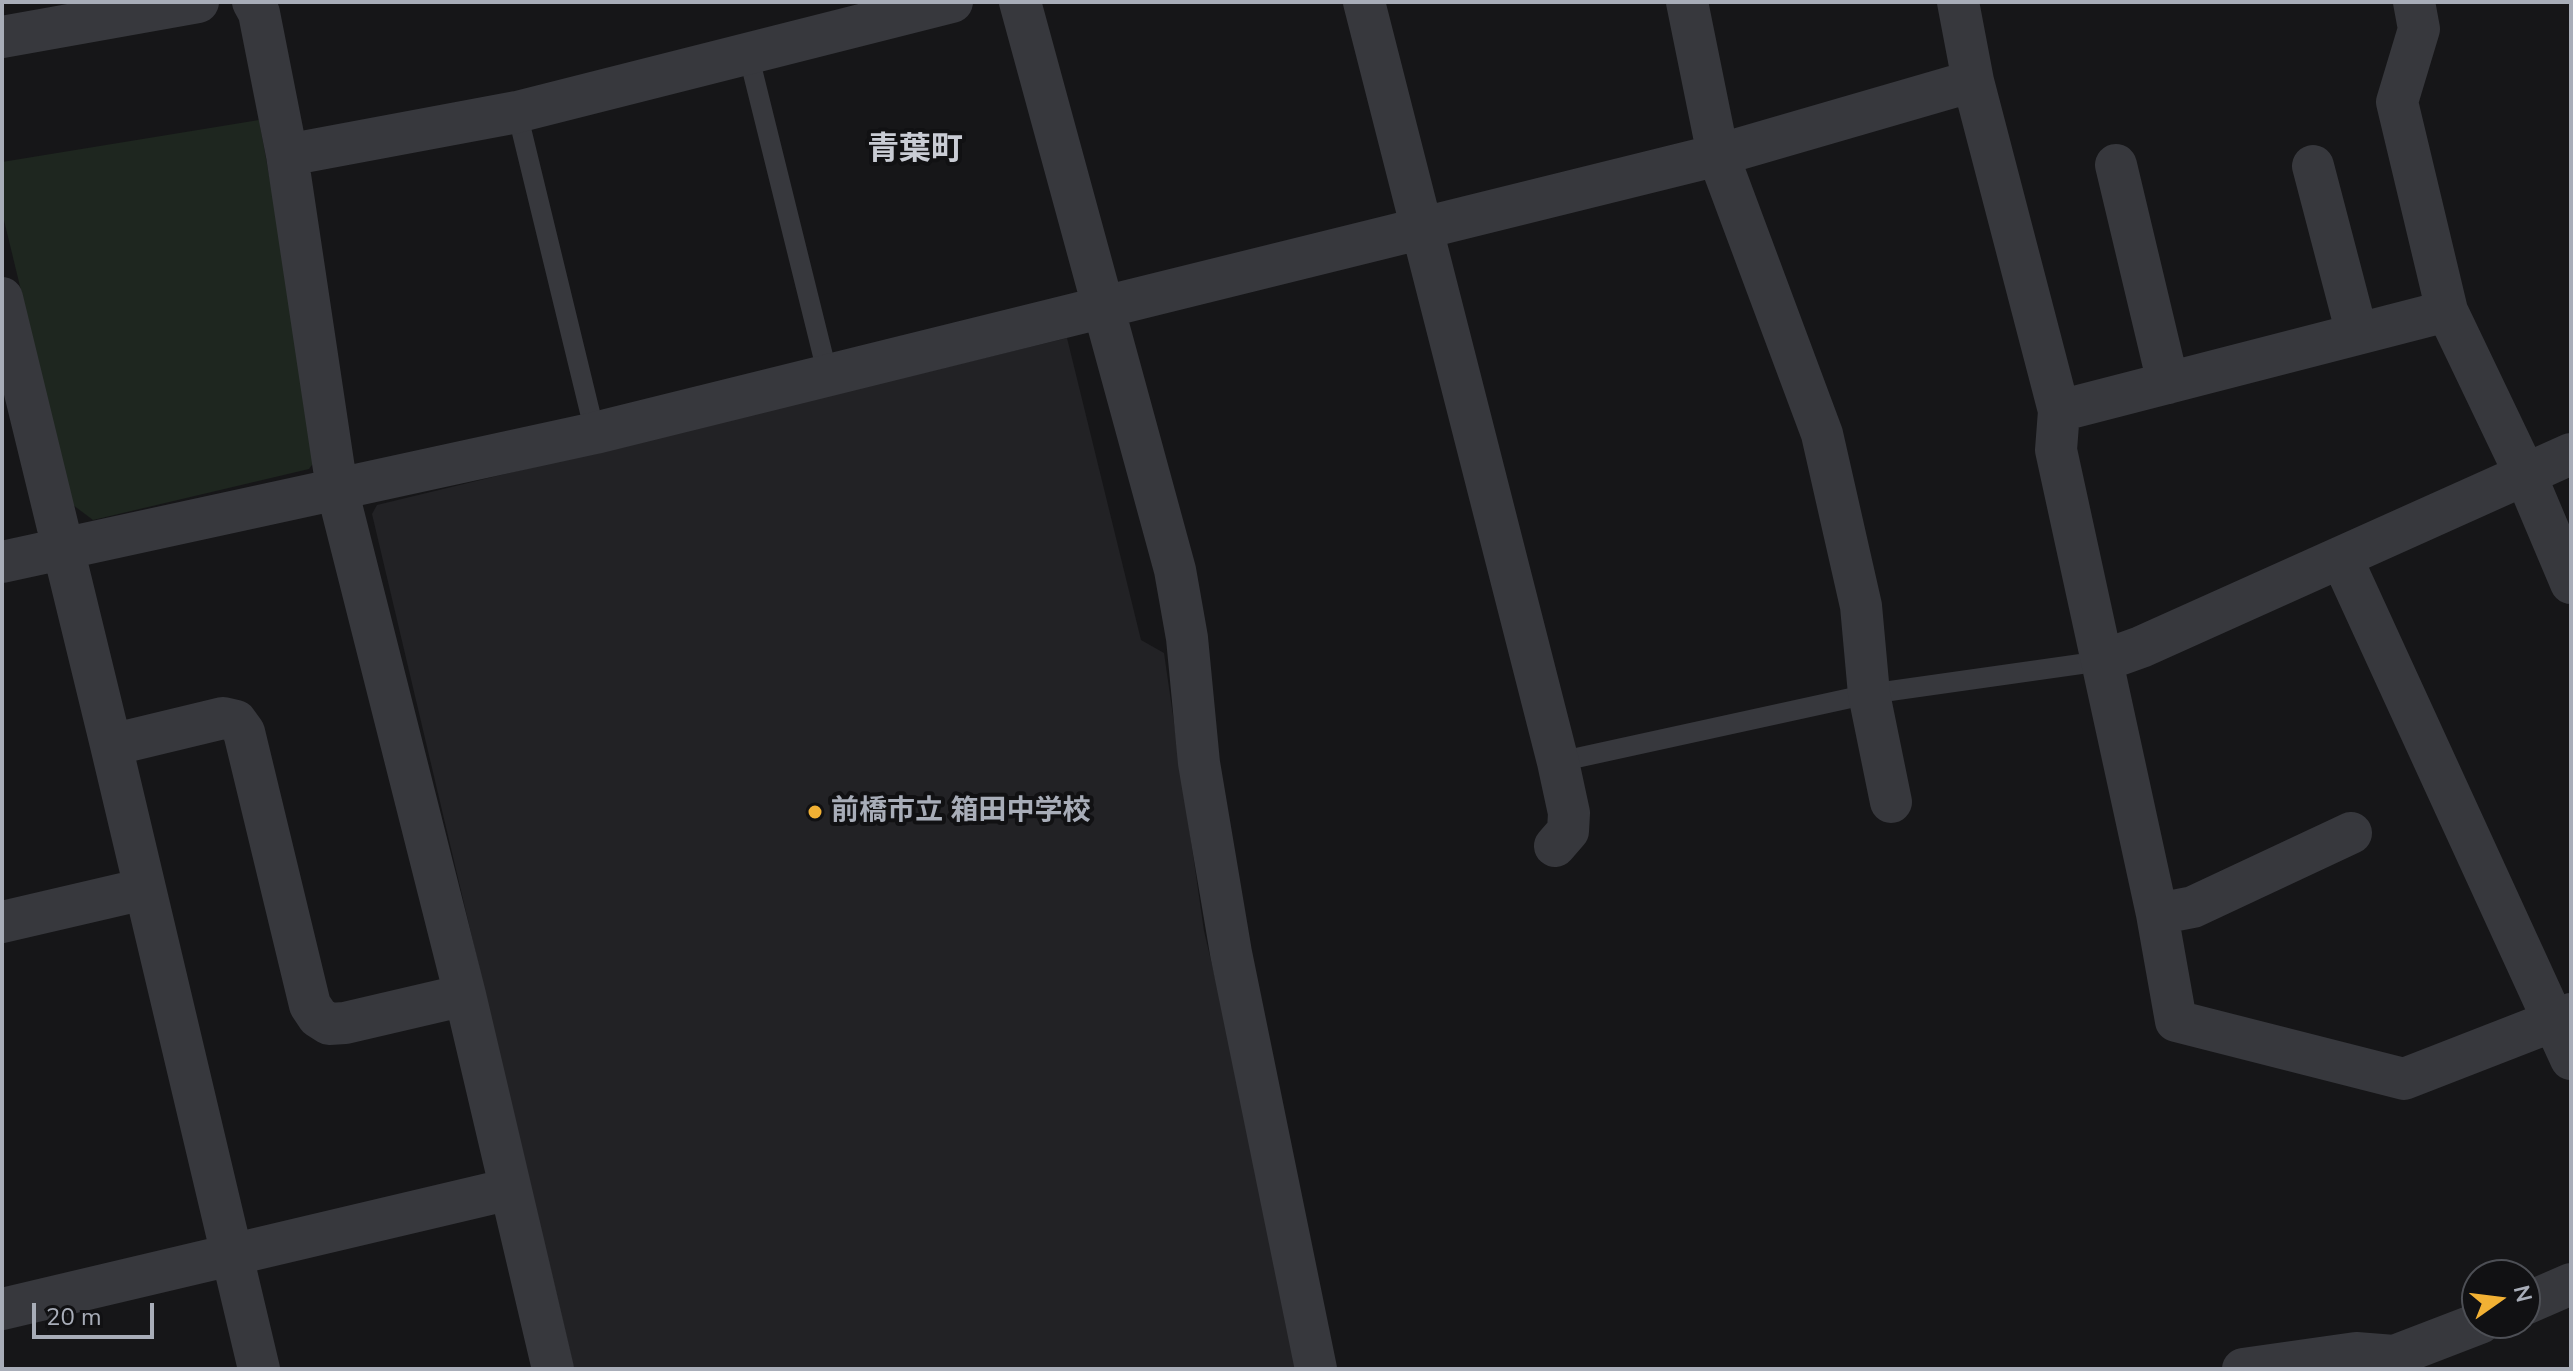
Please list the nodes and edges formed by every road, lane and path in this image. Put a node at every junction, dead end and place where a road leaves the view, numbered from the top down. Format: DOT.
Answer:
graph roads {
  1 [pos="198,2"];
  2 [pos="253,2"];
  3 [pos="952,2"];
  4 [pos="1020,2"];
  5 [pos="1364,2"];
  6 [pos="1687,2"];
  7 [pos="1958,2"];
  8 [pos="2414,2"];
  9 [pos="2,37"];
  10 [pos="748,53"];
  11 [pos="1973,81"];
  12 [pos="517,112"];
  13 [pos="287,155"];
  14 [pos="1718,155"];
  15 [pos="2116,165"];
  16 [pos="2313,166"];
  17 [pos="1421,229"];
  18 [pos="2,298"];
  19 [pos="1104,308"];
  20 [pos="2447,311"];
  21 [pos="2357,334"];
  22 [pos="828,376"];
  23 [pos="2168,383"];
  24 [pos="2059,411"];
  25 [pos="595,433"];
  26 [pos="2571,454"];
  27 [pos="2525,474"];
  28 [pos="337,489"];
  29 [pos="62,548"];
  30 [pos="2341,557"];
  31 [pos="2,562"];
  32 [pos="2571,583"];
  33 [pos="2102,661"];
  34 [pos="1869,694"];
  35 [pos="111,745"];
  36 [pos="1558,762"];
  37 [pos="1891,802"];
  38 [pos="2351,833"];
  39 [pos="1555,846"];
  40 [pos="144,889"];
  41 [pos="2157,914"];
  42 [pos="2,922"];
  43 [pos="465,995"];
  44 [pos="2562,1018"];
  45 [pos="2571,1059"];
  46 [pos="510,1189"];
  47 [pos="232,1256"];
  48 [pos="2571,1284"];
  49 [pos="2541,1297"];
  50 [pos="2,1309"];
  51 [pos="2461,1331"];
  52 [pos="2390,1362"];
  53 [pos="259,1369"];
  54 [pos="553,1369"];
  55 [pos="1316,1369"];
  56 [pos="2243,1369"];
  1 -- 9 [label="street"];
  2 -- 13 [label="street"];
  3 -- 10 [label="street"];
  4 -- 19 [label="street"];
  5 -- 17 [label="street"];
  6 -- 14 [label="street"];
  7 -- 11 [label="street"];
  8 -- 20 [label="street"];
  10 -- 12 [label="street"];
  10 -- 22 [label="lane"];
  11 -- 14 [label="street"];
  11 -- 24 [label="street"];
  12 -- 13 [label="street"];
  12 -- 25 [label="lane"];
  13 -- 28 [label="street"];
  14 -- 17 [label="street"];
  14 -- 34 [label="street"];
  15 -- 23 [label="street"];
  16 -- 21 [label="street"];
  17 -- 19 [label="street"];
  17 -- 36 [label="street"];
  18 -- 29 [label="street"];
  19 -- 22 [label="street"];
  19 -- 55 [label="street"];
  20 -- 21 [label="street"];
  20 -- 27 [label="street"];
  21 -- 23 [label="street"];
  22 -- 25 [label="street"];
  23 -- 24 [label="street"];
  24 -- 33 [label="street"];
  25 -- 28 [label="street"];
  26 -- 27 [label="street"];
  27 -- 30 [label="street"];
  27 -- 32 [label="street"];
  28 -- 29 [label="street"];
  28 -- 43 [label="street"];
  29 -- 31 [label="street"];
  29 -- 35 [label="street"];
  30 -- 33 [label="street"];
  30 -- 44 [label="street"];
  33 -- 34 [label="lane"];
  33 -- 41 [label="street"];
  34 -- 36 [label="lane"];
  34 -- 37 [label="street"];
  35 -- 40 [label="street"];
  35 -- 43 [label="street"];
  36 -- 39 [label="street"];
  38 -- 41 [label="street"];
  40 -- 42 [label="street"];
  40 -- 47 [label="street"];
  41 -- 44 [label="street"];
  43 -- 46 [label="street"];
  44 -- 45 [label="street"];
  46 -- 47 [label="street"];
  46 -- 54 [label="street"];
  47 -- 50 [label="street"];
  47 -- 53 [label="street"];
  48 -- 49 [label="street"];
  51 -- 52 [label="street"];
  52 -- 56 [label="street"];
}
